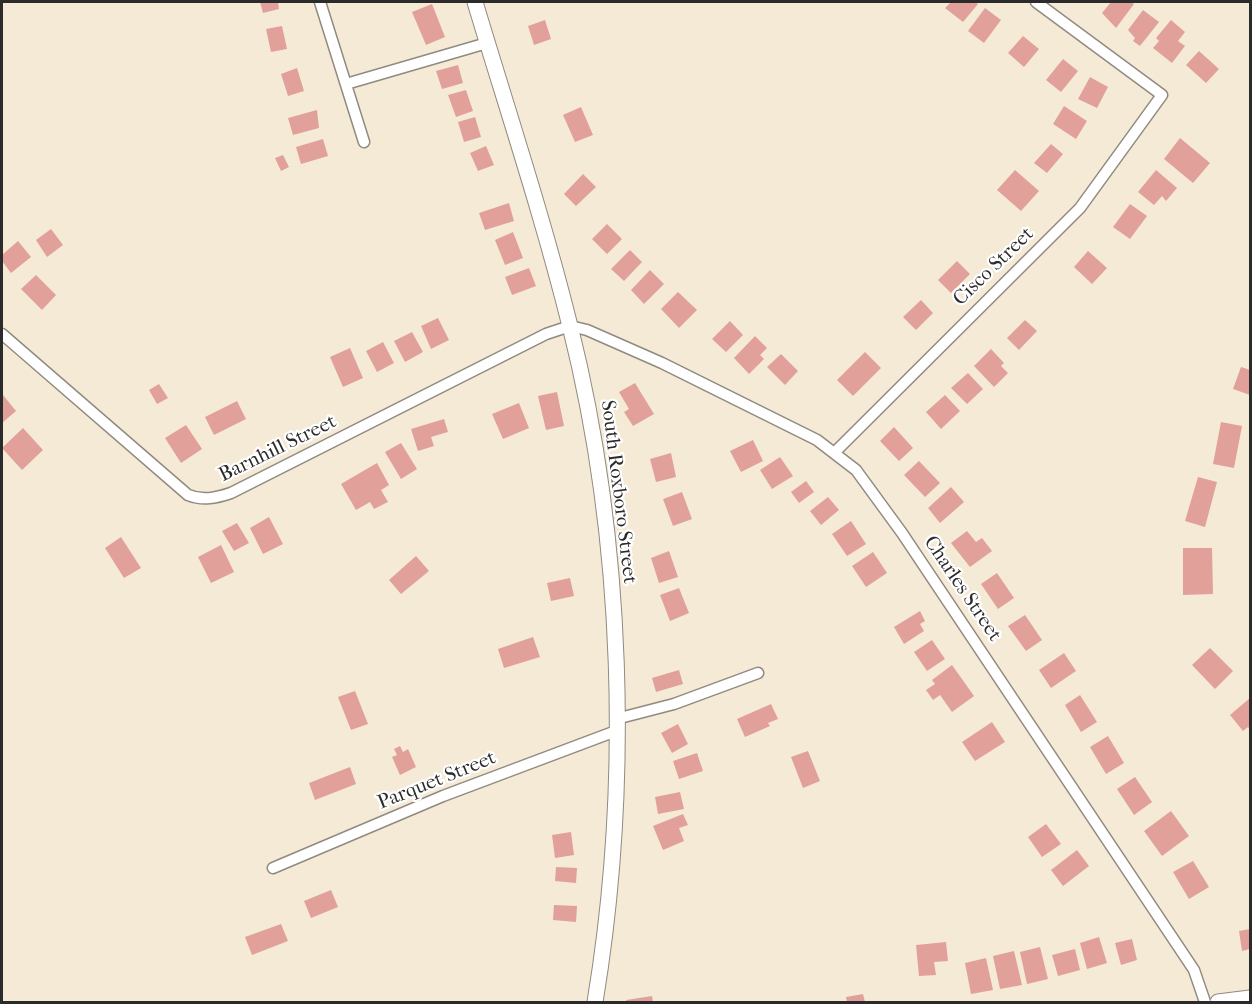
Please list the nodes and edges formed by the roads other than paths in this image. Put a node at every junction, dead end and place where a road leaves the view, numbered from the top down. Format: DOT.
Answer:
graph roads {
  1 [pos="320,2"];
  2 [pos="475,2"];
  3 [pos="1036,2"];
  4 [pos="488,43"];
  5 [pos="346,84"];
  6 [pos="364,142"];
  7 [pos="570,326"];
  8 [pos="2,334"];
  9 [pos="835,452"];
  10 [pos="758,673"];
  11 [pos="616,725"];
  12 [pos="273,868"];
  13 [pos="1251,998"];
  14 [pos="595,1002"];
  15 [pos="1204,1002"];
  16 [pos="1218,1002"];
  1 -- 5 [label="street"];
  2 -- 4 [label="street, South Roxboro Street"];
  3 -- 9 [label="street, Cisco Street"];
  4 -- 5 [label="street"];
  4 -- 7 [label="street, South Roxboro Street"];
  5 -- 6 [label="street"];
  7 -- 8 [label="street, Barnhill Street"];
  7 -- 9 [label="street, Charles Street"];
  7 -- 11 [label="street, South Roxboro Street"];
  9 -- 15 [label="street, Charles Street"];
  10 -- 11 [label="street, Parquet Street"];
  11 -- 12 [label="street, Parquet Street"];
  11 -- 14 [label="street, South Roxboro Street"];
  13 -- 16 [label="street"];
}
